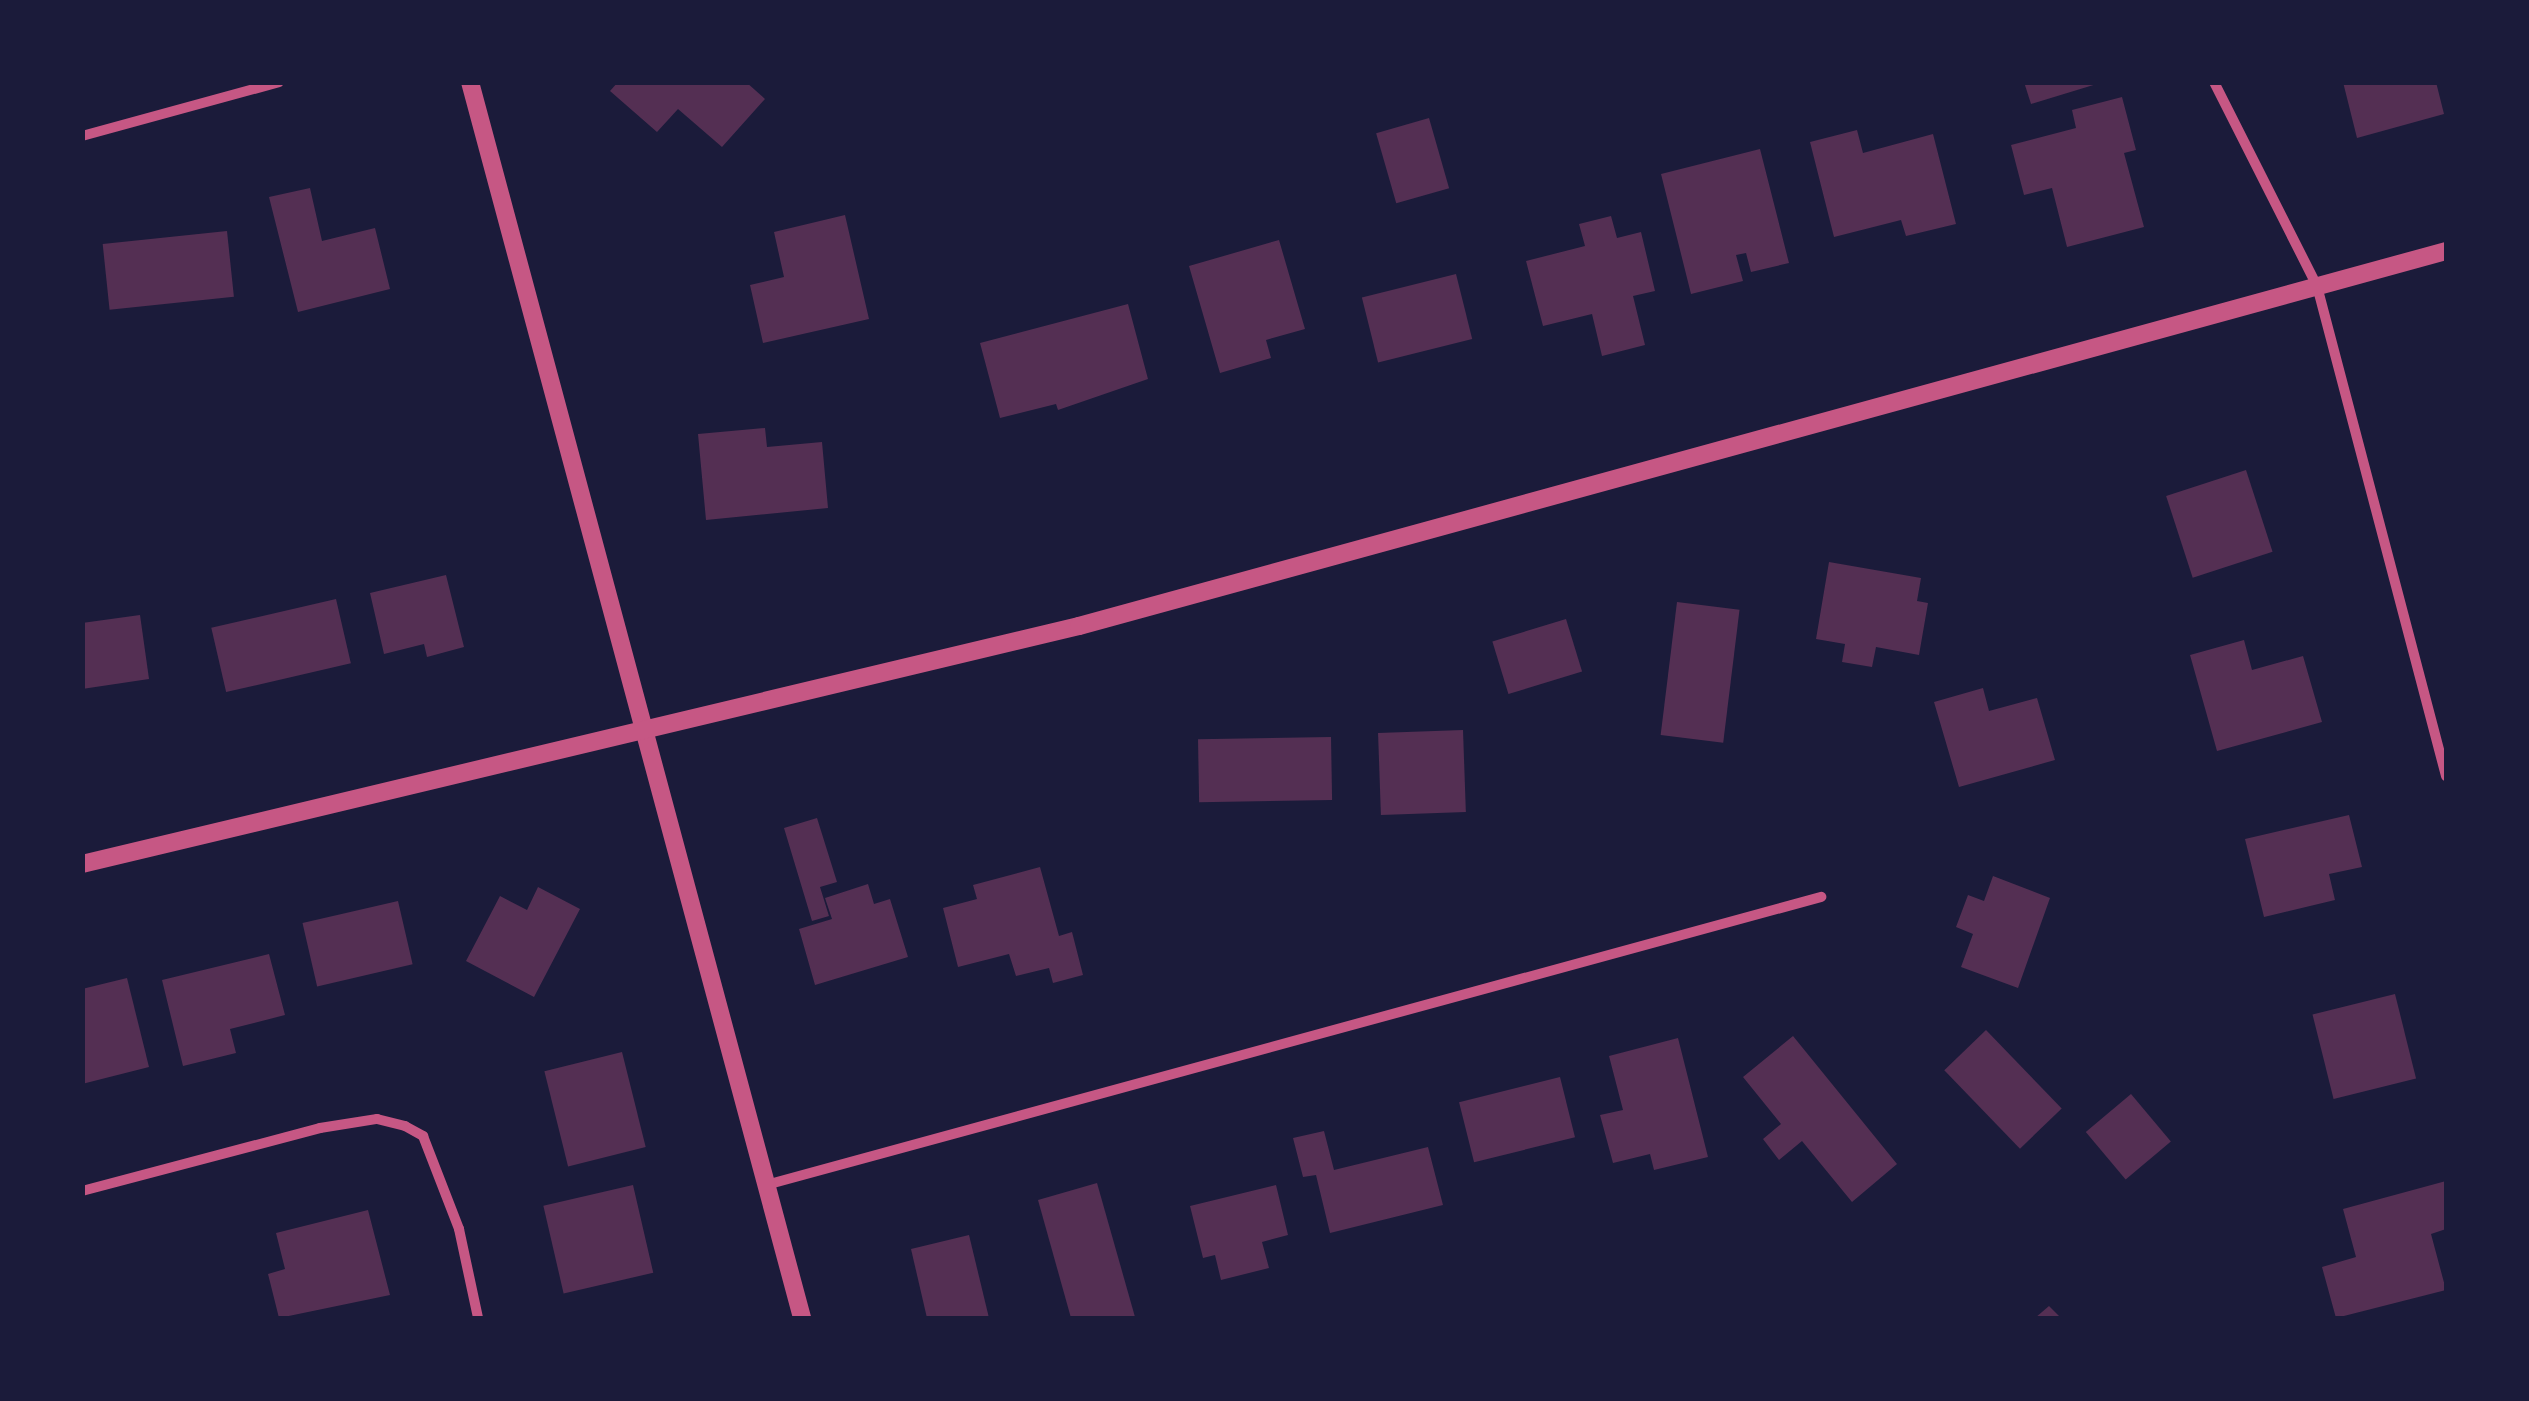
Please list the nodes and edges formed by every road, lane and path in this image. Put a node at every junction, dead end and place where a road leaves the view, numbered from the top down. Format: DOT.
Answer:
graph roads {
  1 [pos="279,82"];
  2 [pos="470,82"];
  3 [pos="2214,82"];
  4 [pos="82,136"];
  5 [pos="2446,252"];
  6 [pos="2316,286"];
  7 [pos="644,731"];
  8 [pos="2446,776"];
  9 [pos="82,864"];
  10 [pos="1821,898"];
  11 [pos="764,1185"];
  12 [pos="82,1191"];
  13 [pos="478,1318"];
  14 [pos="802,1318"];
  1 -- 4 [label="street"];
  2 -- 7 [label="street"];
  3 -- 6 [label="street"];
  5 -- 6 [label="street"];
  6 -- 7 [label="street"];
  6 -- 8 [label="street"];
  7 -- 9 [label="street"];
  7 -- 11 [label="street"];
  10 -- 11 [label="street"];
  11 -- 14 [label="street"];
  12 -- 13 [label="street"];
}
